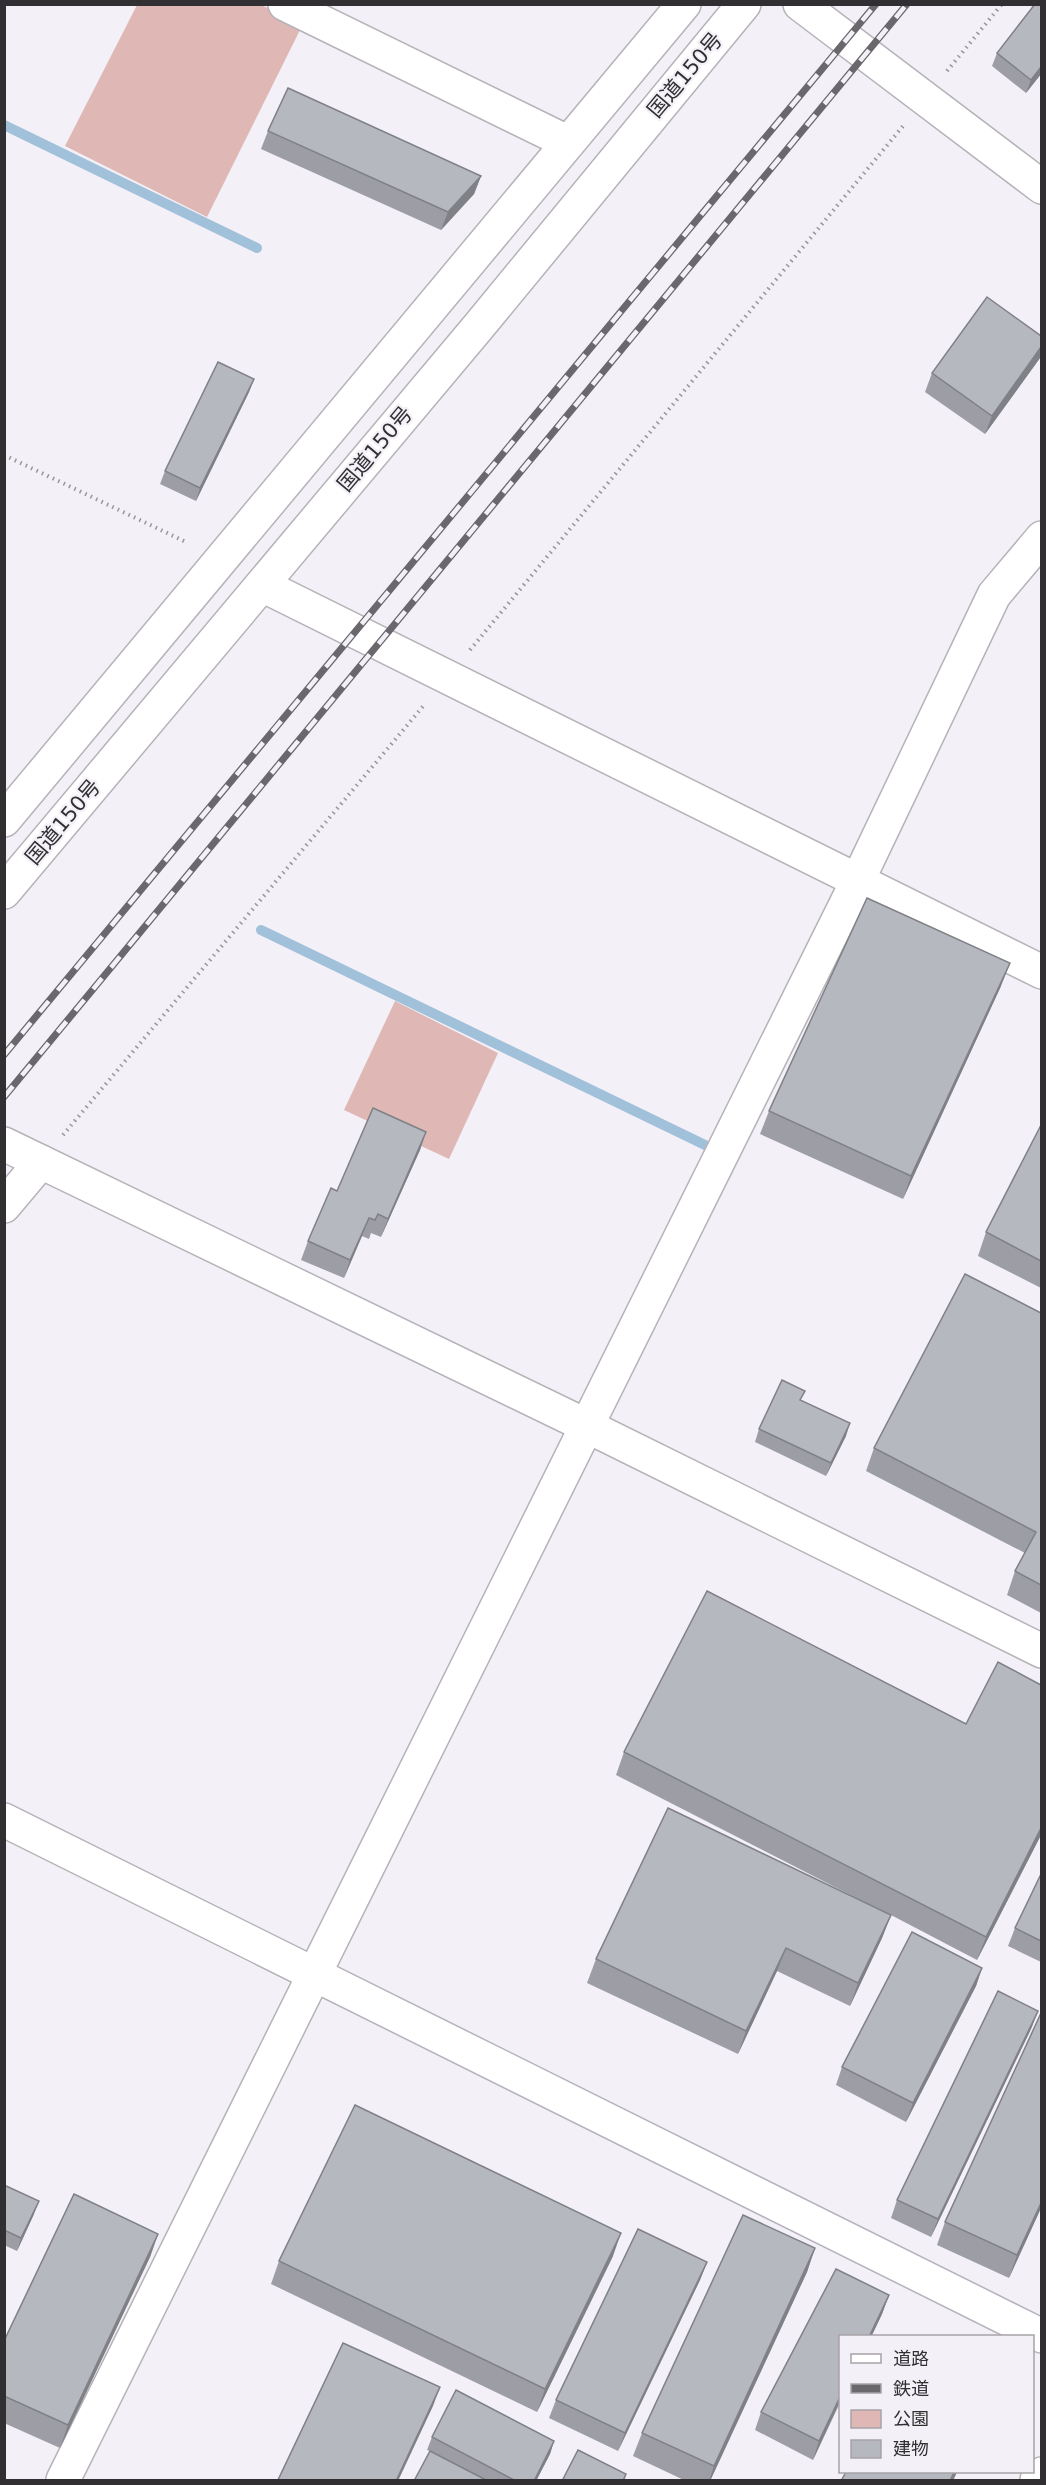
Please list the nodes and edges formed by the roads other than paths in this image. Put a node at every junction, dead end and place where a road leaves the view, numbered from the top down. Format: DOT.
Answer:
graph roads {
  1 [pos="285,4"];
  2 [pos="684,4"];
  3 [pos="744,4"];
  4 [pos="800,4"];
  5 [pos="567,142"];
  6 [pos="1041,187"];
  7 [pos="1041,538"];
  8 [pos="262,585"];
  9 [pos="4,819"];
  10 [pos="858,880"];
  11 [pos="4,892"];
  12 [pos="1041,972"];
  13 [pos="4,1144"];
  14 [pos="41,1162"];
  15 [pos="4,1206"];
  16 [pos="587,1426"];
  17 [pos="1041,1651"];
  18 [pos="4,1820"];
  19 [pos="316,1974"];
  20 [pos="1041,2336"];
  21 [pos="1041,2474"];
  22 [pos="63,2481"];
  23 [pos="1037,2481"];
  1 -- 5 [label="main road"];
  2 -- 5 [label="main road"];
  3 -- 8 [label="main road, 国道150号"];
  4 -- 6 [label="main road"];
  5 -- 9 [label="main road"];
  7 -- 10 [label="main road"];
  8 -- 10 [label="main road"];
  8 -- 11 [label="main road, 国道150号"];
  10 -- 12 [label="main road"];
  10 -- 16 [label="main road"];
  13 -- 14 [label="main road"];
  14 -- 15 [label="main road"];
  14 -- 16 [label="main road"];
  16 -- 17 [label="main road"];
  16 -- 19 [label="main road"];
  18 -- 19 [label="main road"];
  19 -- 20 [label="main road"];
  19 -- 22 [label="main road"];
  21 -- 23 [label="main road"];
}
